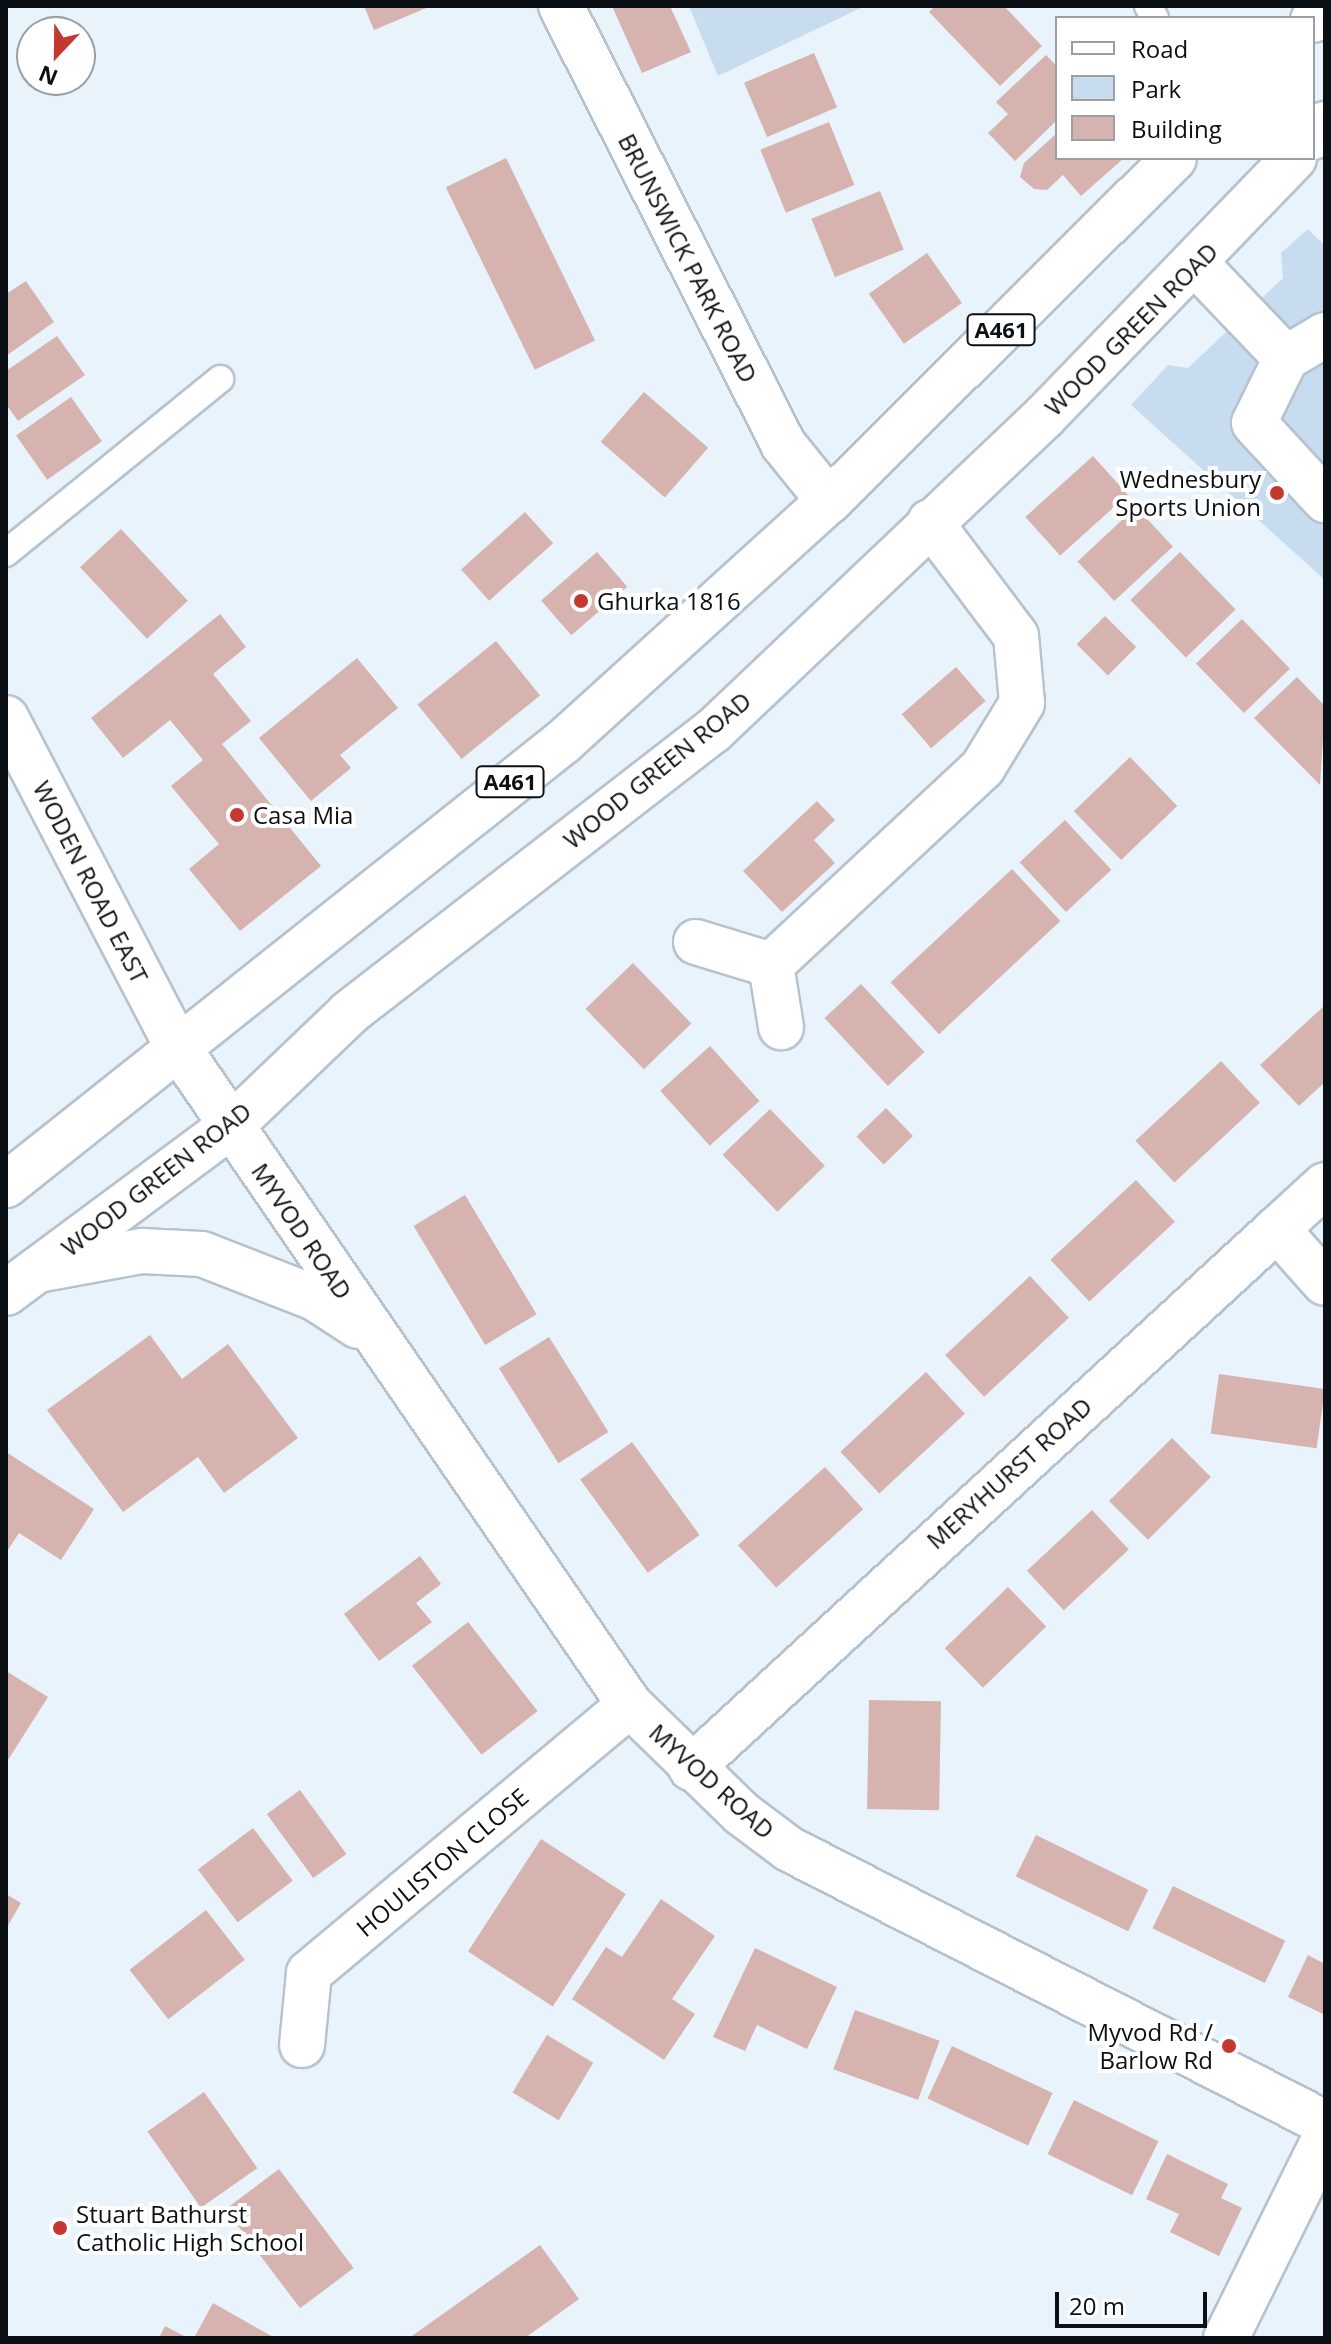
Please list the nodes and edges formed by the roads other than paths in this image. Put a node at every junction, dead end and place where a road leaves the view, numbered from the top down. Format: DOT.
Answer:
graph roads {
  1 [pos="561,6"];
  2 [pos="1172,160"];
  3 [pos="1292,160"];
  4 [pos="1197,265"];
  5 [pos="1325,335"];
  6 [pos="1286,358"];
  7 [pos="220,379"];
  8 [pos="1325,500"];
  9 [pos="829,501"];
  10 [pos="930,522"];
  11 [pos="6,553"];
  12 [pos="6,718"];
  13 [pos="696,942"];
  14 [pos="771,965"];
  15 [pos="781,1027"];
  16 [pos="177,1046"];
  17 [pos="232,1125"];
  18 [pos="6,1185"];
  19 [pos="1325,1185"];
  20 [pos="1277,1229"];
  21 [pos="22,1282"];
  22 [pos="1325,1283"];
  23 [pos="373,1336"];
  24 [pos="630,1705"];
  25 [pos="691,1768"];
  26 [pos="302,2045"];
  27 [pos="1325,2123"];
  28 [pos="1325,2138"];
  29 [pos="1226,2338"];
  1 -- 9 [label="main road, BRUNSWICK PARK ROAD"];
  2 -- 9 [label="main road, A461"];
  3 -- 4 [label="main road, WOOD GREEN ROAD"];
  4 -- 6 [label="main road"];
  4 -- 10 [label="main road, WOOD GREEN ROAD"];
  5 -- 6 [label="main road"];
  6 -- 8 [label="main road"];
  7 -- 11 [label="lane"];
  9 -- 16 [label="main road, A461"];
  10 -- 14 [label="main road"];
  10 -- 17 [label="main road, WOOD GREEN ROAD"];
  12 -- 16 [label="main road, WODEN ROAD EAST"];
  13 -- 14 [label="main road"];
  14 -- 15 [label="main road"];
  16 -- 17 [label="main road, WODEN ROAD EAST"];
  16 -- 18 [label="main road, A461"];
  17 -- 21 [label="main road, WOOD GREEN ROAD"];
  17 -- 23 [label="main road, MYVOD ROAD"];
  19 -- 20 [label="main road, MERYHURST ROAD"];
  20 -- 22 [label="main road"];
  20 -- 25 [label="main road, MERYHURST ROAD"];
  21 -- 23 [label="main road, MYVOD ROAD"];
  23 -- 24 [label="main road, MYVOD ROAD"];
  24 -- 25 [label="main road, MYVOD ROAD"];
  24 -- 26 [label="main road, HOULISTON CLOSE"];
  25 -- 27 [label="main road, MYVOD ROAD"];
  28 -- 29 [label="main road"];
}
